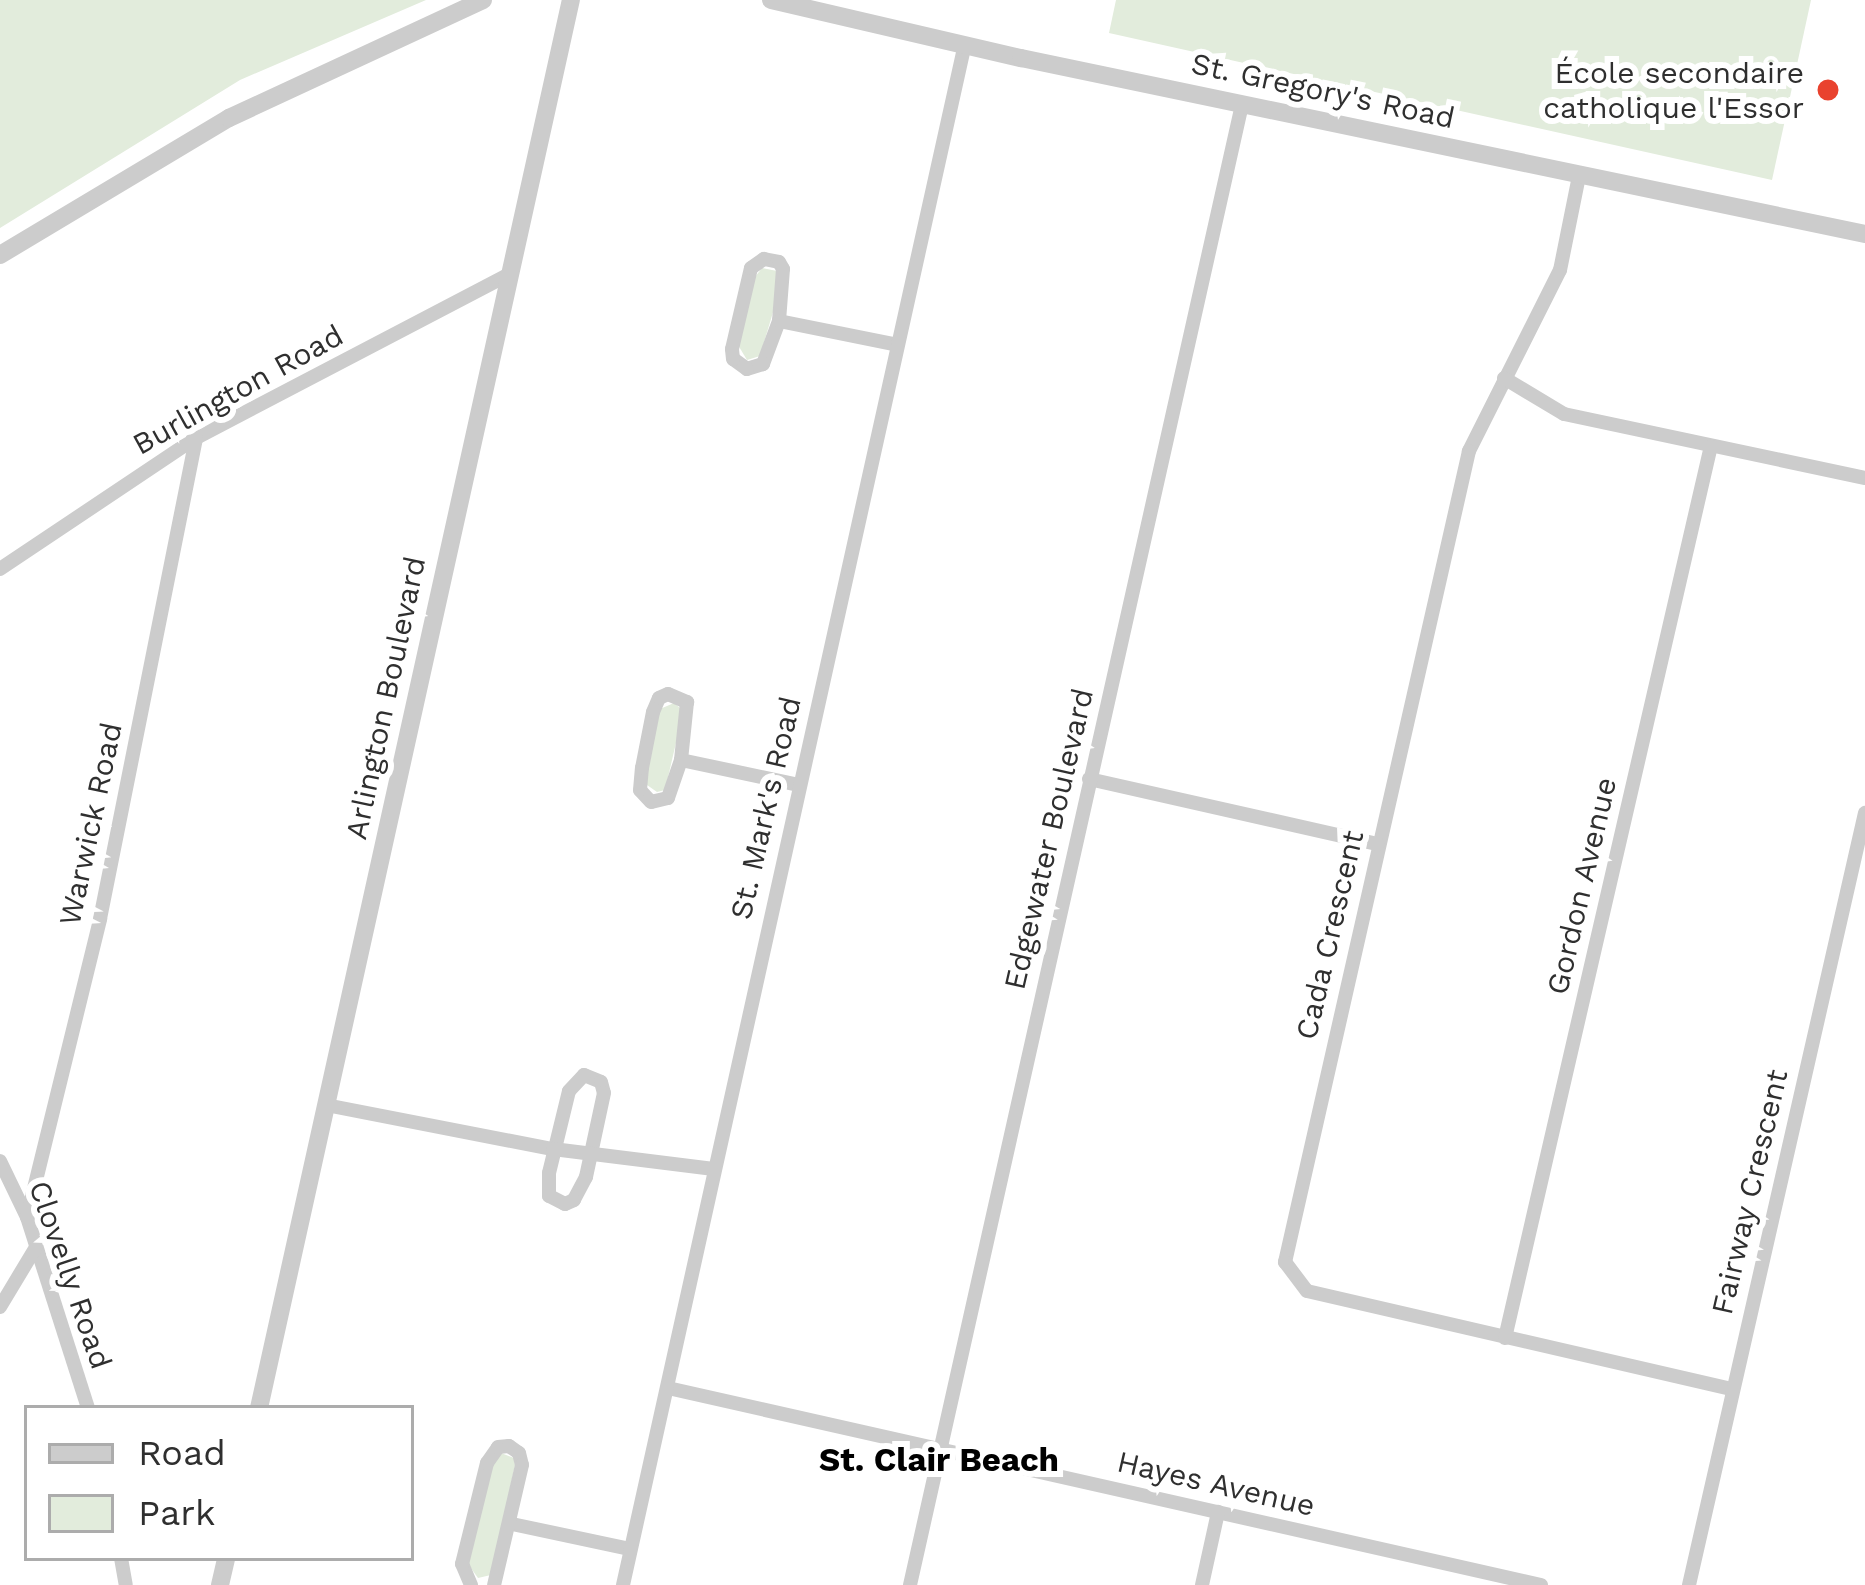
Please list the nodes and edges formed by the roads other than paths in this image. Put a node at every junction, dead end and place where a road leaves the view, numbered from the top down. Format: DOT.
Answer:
graph roads {
  1 [pos="483,0"];
  2 [pos="571,0"];
  3 [pos="771,0"];
  4 [pos="964,44"];
  5 [pos="1243,104"];
  6 [pos="1579,176"];
  7 [pos="1865,234"];
  8 [pos="0,255"];
  9 [pos="511,273"];
  10 [pos="779,321"];
  11 [pos="898,345"];
  12 [pos="1504,378"];
  13 [pos="196,438"];
  14 [pos="1711,446"];
  15 [pos="1865,478"];
  16 [pos="0,569"];
  17 [pos="681,760"];
  18 [pos="1089,779"];
  19 [pos="799,785"];
  20 [pos="1865,813"];
  21 [pos="1378,844"];
  22 [pos="326,1106"];
  23 [pos="553,1149"];
  24 [pos="593,1151"];
  25 [pos="0,1161"];
  26 [pos="714,1169"];
  27 [pos="27,1217"];
  28 [pos="36,1247"];
  29 [pos="0,1307"];
  30 [pos="1505,1338"];
  31 [pos="668,1388"];
  32 [pos="1732,1389"];
  33 [pos="87,1405"];
  34 [pos="260,1405"];
  35 [pos="941,1451"];
  36 [pos="1218,1512"];
  37 [pos="512,1524"];
  38 [pos="630,1549"];
  39 [pos="471,1585"];
  40 [pos="494,1585"];
  41 [pos="623,1585"];
  42 [pos="910,1585"];
  43 [pos="1202,1585"];
  44 [pos="1541,1585"];
  45 [pos="1689,1585"];
  1 -- 8 [label="street"];
  2 -- 9 [label="street, Arlington Boulevard"];
  3 -- 4 [label="street, St. Gregory's Road"];
  4 -- 5 [label="street, St. Gregory's Road"];
  4 -- 11 [label="street, St. Mark's Road"];
  5 -- 6 [label="street, St. Gregory's Road"];
  5 -- 18 [label="street, Edgewater Boulevard"];
  6 -- 7 [label="street, St. Gregory's Road"];
  6 -- 12 [label="street, Cada Crescent"];
  9 -- 13 [label="street, Burlington Road"];
  9 -- 22 [label="street, Arlington Boulevard"];
  10 -- 10 [label="street"];
  10 -- 11 [label="street"];
  11 -- 19 [label="street, St. Mark's Road"];
  12 -- 14 [label="street"];
  12 -- 21 [label="street, Cada Crescent"];
  13 -- 16 [label="street, Burlington Road"];
  13 -- 27 [label="street, Warwick Road"];
  14 -- 15 [label="street"];
  14 -- 30 [label="street, Gordon Avenue"];
  17 -- 17 [label="street"];
  17 -- 19 [label="street"];
  18 -- 21 [label="street"];
  18 -- 35 [label="street, Edgewater Boulevard"];
  19 -- 26 [label="street, St. Mark's Road"];
  20 -- 32 [label="street, Fairway Crescent"];
  21 -- 30 [label="street, Cada Crescent"];
  22 -- 23 [label="street"];
  22 -- 34 [label="street, Arlington Boulevard"];
  23 -- 24 [label="street"];
  23 -- 24 [label="street"];
  23 -- 24 [label="street"];
  24 -- 26 [label="street"];
  25 -- 27 [label="street, Clovelly Road"];
  26 -- 31 [label="street, St. Mark's Road"];
  27 -- 28 [label="street, Clovelly Road"];
  28 -- 29 [label="street"];
  28 -- 33 [label="street, Clovelly Road"];
  30 -- 32 [label="street, Cada Crescent"];
  31 -- 35 [label="street, Hayes Avenue"];
  31 -- 38 [label="street, St. Mark's Road"];
  32 -- 45 [label="street, Fairway Crescent"];
  35 -- 36 [label="street, Hayes Avenue"];
  35 -- 42 [label="street, Edgewater Boulevard"];
  36 -- 43 [label="street"];
  36 -- 44 [label="street, Hayes Avenue"];
  37 -- 38 [label="street"];
  37 -- 39 [label="street"];
  37 -- 40 [label="street"];
  38 -- 41 [label="street, St. Mark's Road"];
}
